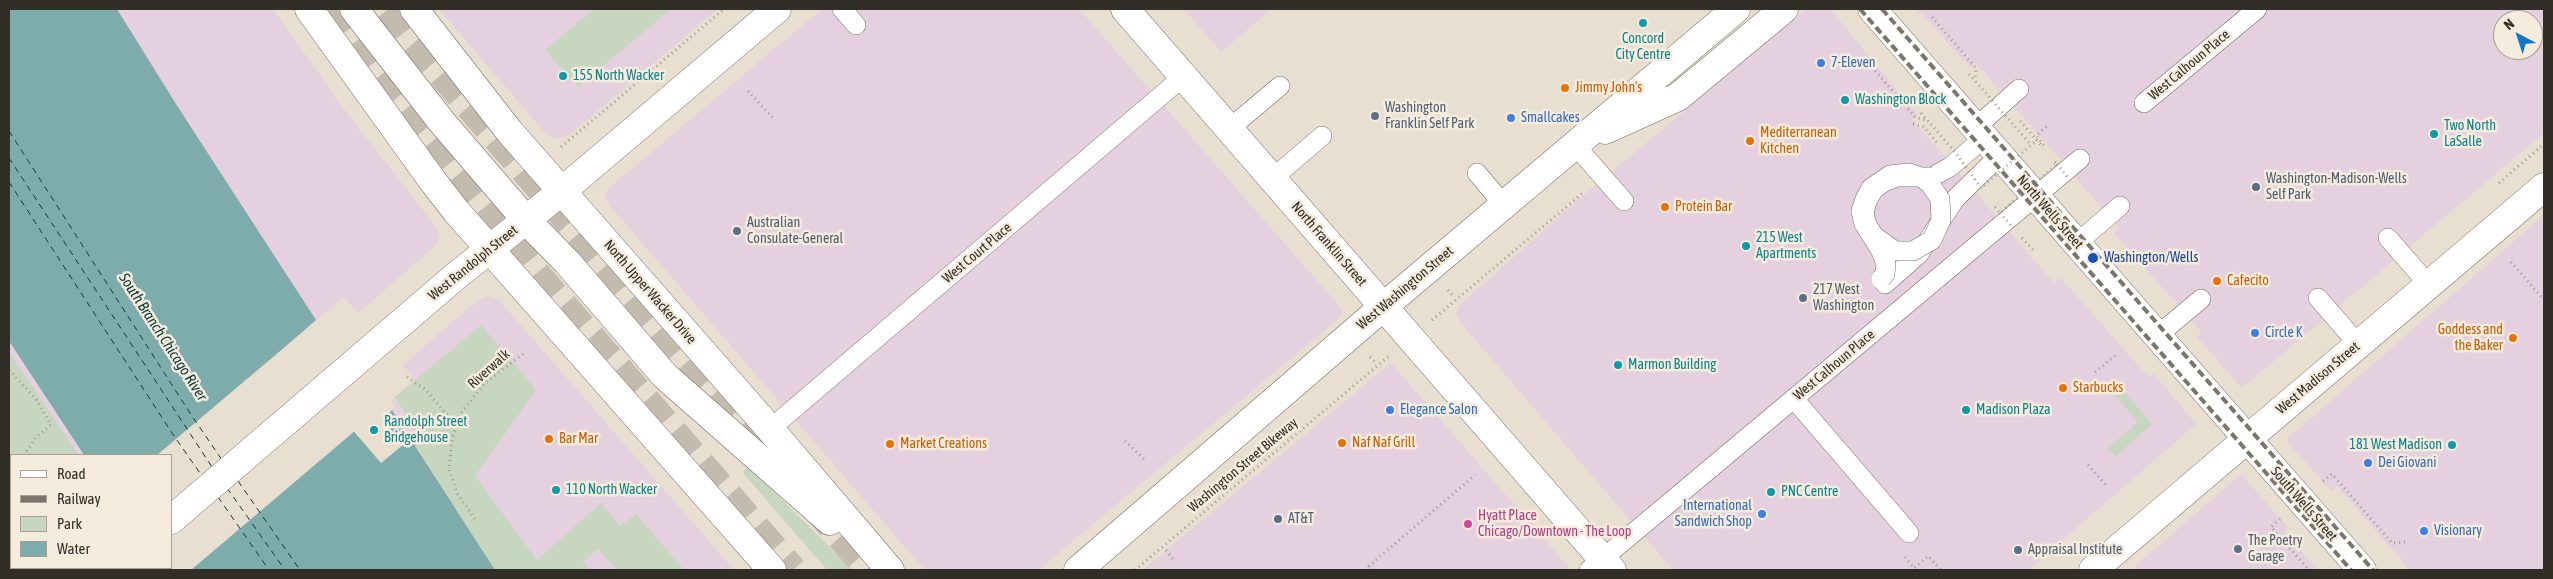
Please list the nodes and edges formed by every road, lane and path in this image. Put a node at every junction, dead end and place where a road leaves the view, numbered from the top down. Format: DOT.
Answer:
graph roads {
  1 [pos="309,9"];
  2 [pos="354,9"];
  3 [pos="414,9"];
  4 [pos="777,9"];
  5 [pos="842,9"];
  6 [pos="1125,9"];
  7 [pos="1736,9"];
  8 [pos="1784,9"];
  9 [pos="1872,9"];
  10 [pos="2257,9"];
  11 [pos="1932,17"];
  12 [pos="856,25"];
  13 [pos="1872,67"];
  14 [pos="1969,74"];
  15 [pos="1184,76"];
  16 [pos="1975,80"];
  17 [pos="1280,86"];
  18 [pos="2019,89"];
  19 [pos="748,91"];
  20 [pos="2144,103"];
  21 [pos="1921,113"];
  22 [pos="774,119"];
  23 [pos="1927,120"];
  24 [pos="1913,124"];
  25 [pos="2047,126"];
  26 [pos="1229,129"];
  27 [pos="2030,132"];
  28 [pos="1322,136"];
  29 [pos="1987,140"];
  30 [pos="2037,140"];
  31 [pos="1574,144"];
  32 [pos="2544,144"];
  33 [pos="2031,145"];
  34 [pos="1940,146"];
  35 [pos="2052,159"];
  36 [pos="2080,159"];
  37 [pos="2057,164"];
  38 [pos="1477,173"];
  39 [pos="2068,178"];
  40 [pos="1272,179"];
  41 [pos="2544,187"];
  42 [pos="2491,190"];
  43 [pos="562,191"];
  44 [pos="2036,196"];
  45 [pos="1624,201"];
  46 [pos="1504,204"];
  47 [pos="2120,206"];
  48 [pos="1995,207"];
  49 [pos="2000,213"];
  50 [pos="526,220"];
  51 [pos="2013,228"];
  52 [pos="2388,238"];
  53 [pos="2077,243"];
  54 [pos="491,248"];
  55 [pos="2511,262"];
  56 [pos="2430,285"];
  57 [pos="2318,298"];
  58 [pos="2201,299"];
  59 [pos="2544,300"];
  60 [pos="1383,307"];
  61 [pos="2158,335"];
  62 [pos="2358,344"];
  63 [pos="522,354"];
  64 [pos="2116,354"];
  65 [pos="9,370"];
  66 [pos="2095,372"];
  67 [pos="1366,376"];
  68 [pos="407,377"];
  69 [pos="1794,399"];
  70 [pos="457,427"];
  71 [pos="770,429"];
  72 [pos="2247,438"];
  73 [pos="1125,441"];
  74 [pos="25,454"];
  75 [pos="1145,460"];
  76 [pos="2088,465"];
  77 [pos="1475,475"];
  78 [pos="2323,482"];
  79 [pos="2106,485"];
  80 [pos="172,519"];
  81 [pos="475,519"];
  82 [pos="2280,519"];
  83 [pos="1909,533"];
  84 [pos="2405,542"];
  85 [pos="1166,550"];
  86 [pos="1175,562"];
  87 [pos="1090,566"];
  88 [pos="1601,567"];
  89 [pos="772,570"];
  90 [pos="888,570"];
  91 [pos="1135,570"];
  92 [pos="1373,570"];
  93 [pos="2093,570"];
  94 [pos="2309,570"];
  95 [pos="2362,570"];
  1 -- 54 [label="main road"];
  2 -- 50 [label="main road"];
  3 -- 43 [label="main road, North Upper Wacker Drive"];
  4 -- 43 [label="main road, West Randolph Street"];
  5 -- 12 [label="lane"];
  6 -- 15 [label="main road, North Franklin Street"];
  7 -- 31 [label="main road, West Washington Street"];
  8 -- 31 [label="main road"];
  9 -- 29 [label="main road, North Wells Street"];
  10 -- 20 [label="lane, West Calhoun Place"];
  11 -- 16 [label="path"];
  13 -- 23 [label="path"];
  14 -- 16 [label="path, bridge"];
  15 -- 26 [label="main road, North Franklin Street"];
  15 -- 71 [label="lane, West Court Place"];
  16 -- 33 [label="path, bridge"];
  17 -- 26 [label="lane"];
  18 -- 29 [label="lane"];
  19 -- 22 [label="path"];
  21 -- 23 [label="path, bridge"];
  23 -- 33 [label="path, bridge"];
  24 -- 34 [label="path"];
  25 -- 30 [label="path"];
  26 -- 40 [label="main road, North Franklin Street"];
  27 -- 30 [label="path"];
  28 -- 40 [label="lane"];
  29 -- 29 [label="lane, bridge"];
  29 -- 44 [label="main road, North Wells Street"];
  30 -- 33 [label="path, bridge"];
  31 -- 45 [label="lane"];
  31 -- 46 [label="main road, West Washington Street"];
  32 -- 42 [label="path"];
  35 -- 37 [label="path, bridge"];
  36 -- 44 [label="lane, West Calhoun Place"];
  37 -- 39 [label="path, bridge"];
  37 -- 49 [label="path, bridge"];
  38 -- 46 [label="lane"];
  40 -- 60 [label="main road, North Franklin Street"];
  41 -- 56 [label="main road, West Madison Street"];
  43 -- 50 [label="main road, West Randolph Street"];
  43 -- 71 [label="main road, North Upper Wacker Drive"];
  44 -- 53 [label="main road, North Wells Street"];
  44 -- 69 [label="lane, West Calhoun Place"];
  46 -- 60 [label="main road, West Washington Street"];
  47 -- 53 [label="lane"];
  48 -- 49 [label="path, bridge"];
  49 -- 51 [label="path, bridge"];
  50 -- 54 [label="main road, West Randolph Street"];
  50 -- 90 [label="main road"];
  52 -- 56 [label="lane"];
  53 -- 61 [label="main road, North Wells Street"];
  54 -- 80 [label="main road, West Randolph Street"];
  54 -- 89 [label="main road"];
  55 -- 59 [label="path"];
  56 -- 62 [label="main road, West Madison Street"];
  57 -- 62 [label="lane"];
  58 -- 61 [label="lane"];
  60 -- 87 [label="main road, West Washington Street"];
  60 -- 88 [label="main road, North Franklin Street"];
  61 -- 72 [label="main road, North Wells Street"];
  62 -- 72 [label="main road, West Madison Street"];
  63 -- 70 [label="path, Riverwalk"];
  64 -- 66 [label="path"];
  65 -- 74 [label="path"];
  67 -- 91 [label="path, Washington Street Bikeway"];
  68 -- 70 [label="path"];
  69 -- 83 [label="lane"];
  69 -- 88 [label="lane, West Calhoun Place"];
  70 -- 81 [label="path, Riverwalk"];
  71 -- 90 [label="main road, North Upper Wacker Drive"];
  72 -- 93 [label="main road, West Madison Street"];
  72 -- 95 [label="main road, South Wells Street"];
  73 -- 75 [label="path"];
  76 -- 79 [label="path"];
  77 -- 92 [label="path"];
  78 -- 84 [label="path"];
  82 -- 94 [label="path"];
  85 -- 86 [label="path"];
}
